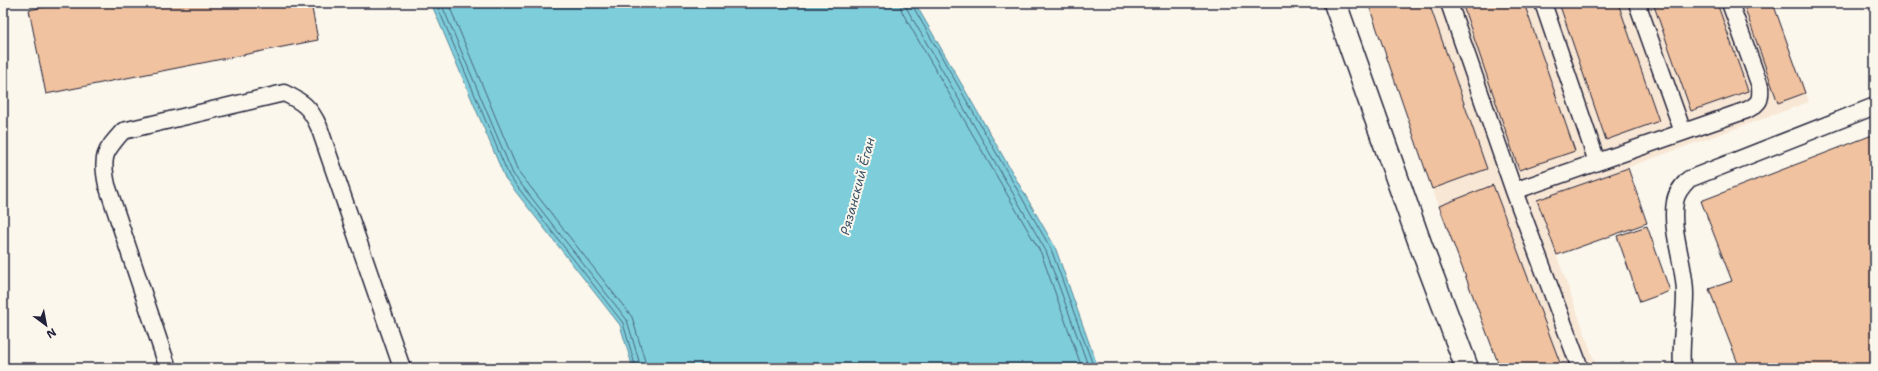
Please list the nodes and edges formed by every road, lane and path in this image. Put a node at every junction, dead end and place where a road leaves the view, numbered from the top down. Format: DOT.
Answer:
graph roads {
  1 [pos="1335,3"];
  2 [pos="1449,3"];
  3 [pos="1542,3"];
  4 [pos="1637,3"];
  5 [pos="1730,3"];
  6 [pos="1875,106"];
  7 [pos="1683,132"];
  8 [pos="1597,162"];
  9 [pos="1514,191"];
  10 [pos="168,368"];
  11 [pos="402,368"];
  12 [pos="1467,368"];
  13 [pos="1580,368"];
  14 [pos="1682,368"];
  1 -- 12 [label="street"];
  2 -- 9 [label="lane"];
  3 -- 8 [label="lane"];
  4 -- 7 [label="lane"];
  5 -- 7 [label="lane"];
  6 -- 14 [label="lane"];
  7 -- 8 [label="lane"];
  8 -- 9 [label="lane"];
  9 -- 13 [label="lane"];
  10 -- 11 [label="lane"];
}
